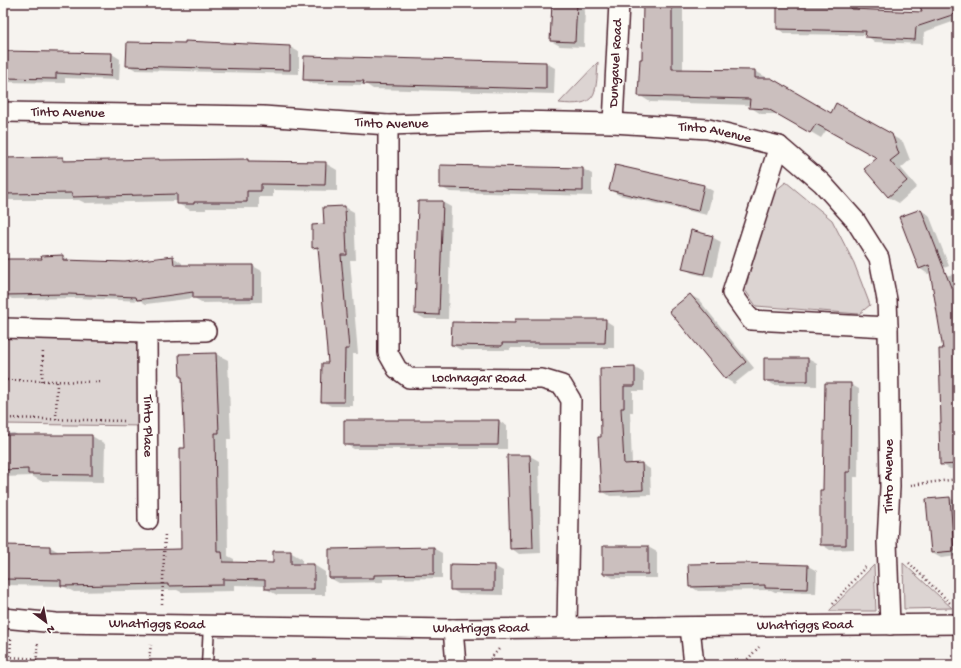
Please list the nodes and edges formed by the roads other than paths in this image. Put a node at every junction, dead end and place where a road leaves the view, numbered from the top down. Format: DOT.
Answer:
graph roads {
  1 [pos="619,3"];
  2 [pos="3,112"];
  3 [pos="613,123"];
  4 [pos="388,125"];
  5 [pos="779,146"];
  6 [pos="888,327"];
  7 [pos="3,328"];
  8 [pos="206,331"];
  9 [pos="147,332"];
  10 [pos="148,520"];
  11 [pos="209,624"];
  12 [pos="958,624"];
  13 [pos="890,625"];
  14 [pos="7,626"];
  15 [pos="690,627"];
  16 [pos="567,628"];
  17 [pos="452,629"];
  18 [pos="207,665"];
  19 [pos="456,665"];
  20 [pos="694,665"];
  1 -- 3 [label="street, Dungavel Road"];
  2 -- 4 [label="street, Tinto Avenue"];
  3 -- 4 [label="street, Tinto Avenue"];
  3 -- 5 [label="street, Tinto Avenue"];
  4 -- 16 [label="street, Lochnagar Road"];
  5 -- 6 [label="street, Tinto Avenue"];
  5 -- 6 [label="street"];
  6 -- 13 [label="street, Tinto Avenue"];
  7 -- 9 [label="street"];
  8 -- 9 [label="street"];
  9 -- 10 [label="street, Tinto Place"];
  11 -- 14 [label="street, Whatriggs Road"];
  11 -- 17 [label="street, Whatriggs Road"];
  11 -- 18 [label="lane"];
  12 -- 13 [label="street, Whatriggs Road"];
  13 -- 15 [label="street, Whatriggs Road"];
  15 -- 16 [label="street, Whatriggs Road"];
  15 -- 20 [label="street"];
  16 -- 17 [label="street, Whatriggs Road"];
  17 -- 19 [label="street"];
}
